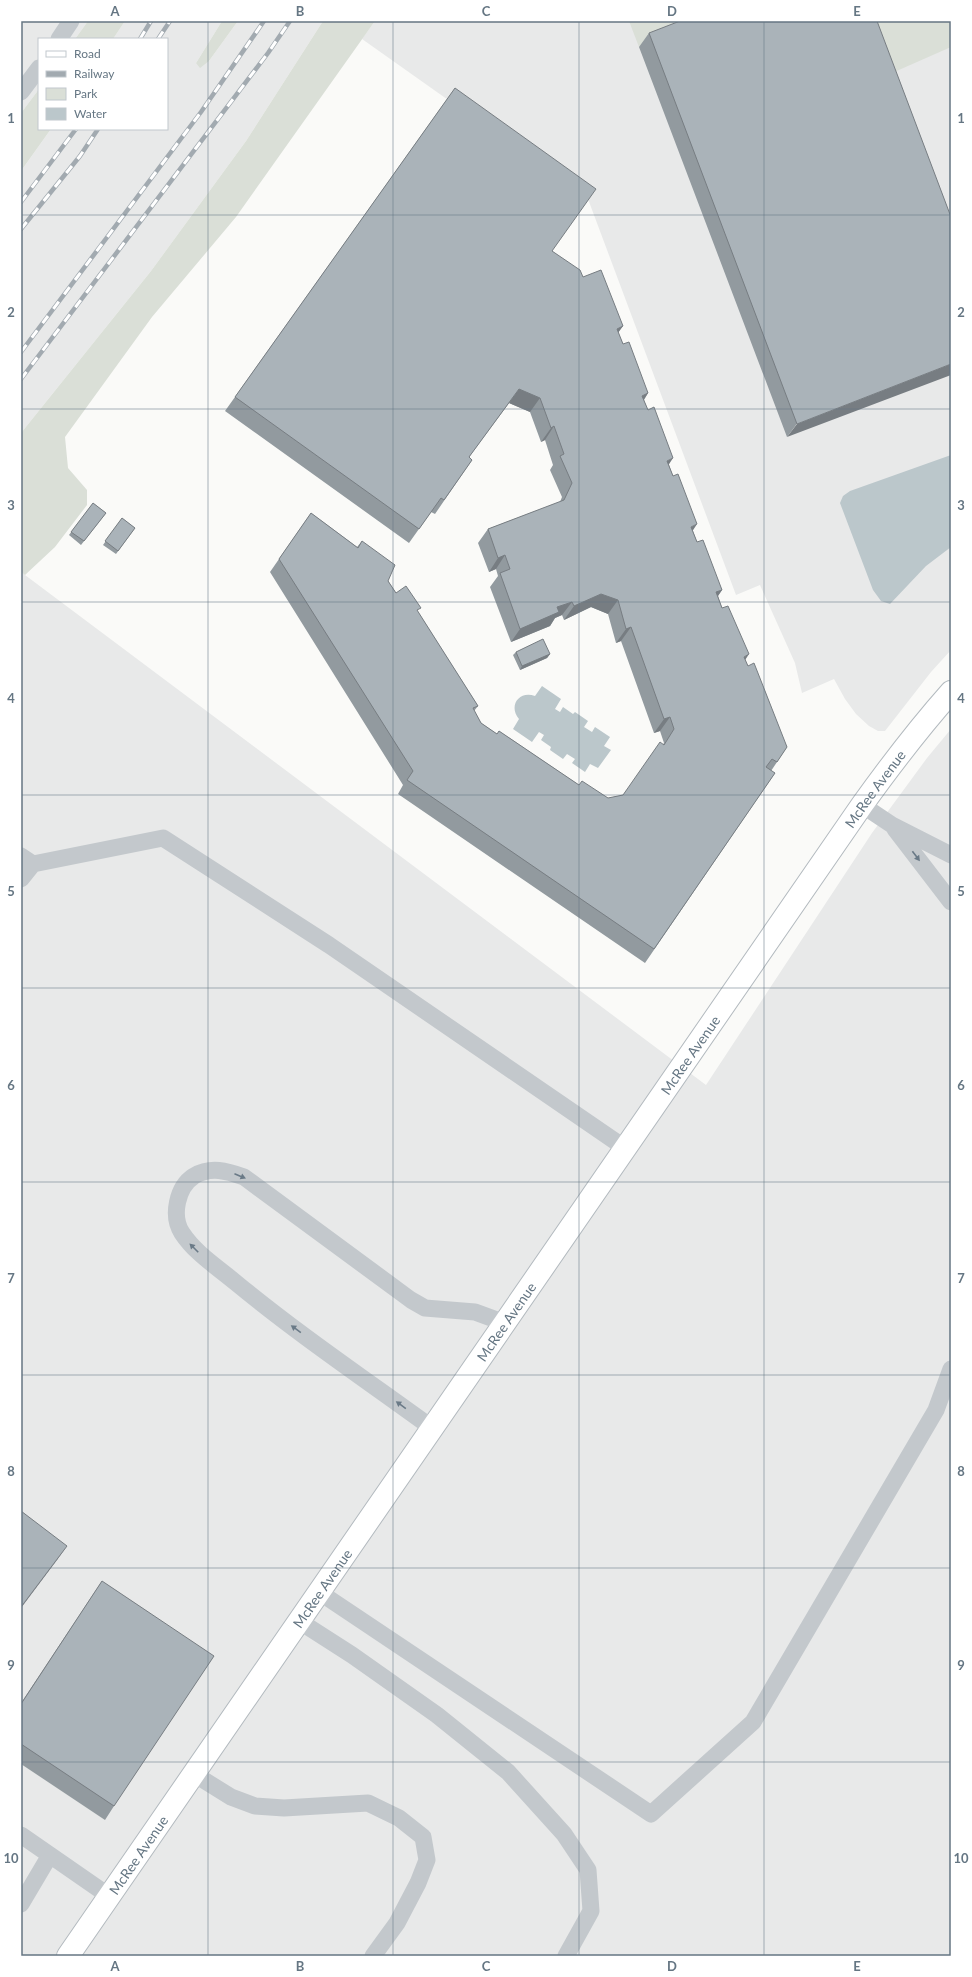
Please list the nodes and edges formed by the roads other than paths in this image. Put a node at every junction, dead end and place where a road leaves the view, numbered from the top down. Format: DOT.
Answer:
graph roads {
  1 [pos="71,21"];
  2 [pos="60,38"];
  3 [pos="38,69"];
  4 [pos="21,92"];
  5 [pos="951,692"];
  6 [pos="862,805"];
  7 [pos="892,825"];
  8 [pos="951,855"];
  9 [pos="27,860"];
  10 [pos="21,879"];
  11 [pos="951,902"];
  12 [pos="625,1148"];
  13 [pos="505,1323"];
  14 [pos="951,1369"];
  15 [pos="432,1428"];
  16 [pos="319,1592"];
  17 [pos="299,1621"];
  18 [pos="194,1774"];
  19 [pos="21,1835"];
  20 [pos="50,1855"];
  21 [pos="110,1896"];
  22 [pos="21,1904"];
  23 [pos="68,1956"];
  24 [pos="373,1956"];
  25 [pos="566,1956"];
  1 -- 2 [label="lane"];
  3 -- 4 [label="lane"];
  5 -- 6 [label="main road, McRee Avenue"];
  6 -- 7 [label="lane"];
  6 -- 12 [label="main road, McRee Avenue"];
  7 -- 8 [label="lane"];
  7 -- 11 [label="lane, one-way"];
  9 -- 10 [label="lane"];
  9 -- 12 [label="lane"];
  12 -- 13 [label="main road, McRee Avenue"];
  13 -- 15 [label="main road, McRee Avenue"];
  15 -- 13 [label="lane, one-way"];
  14 -- 16 [label="lane"];
  15 -- 16 [label="main road, McRee Avenue"];
  16 -- 17 [label="main road, McRee Avenue"];
  17 -- 18 [label="main road, McRee Avenue"];
  17 -- 25 [label="lane"];
  18 -- 21 [label="main road, McRee Avenue"];
  18 -- 24 [label="lane"];
  19 -- 20 [label="lane"];
  20 -- 21 [label="lane"];
  20 -- 22 [label="lane"];
  21 -- 23 [label="main road, McRee Avenue"];
}
